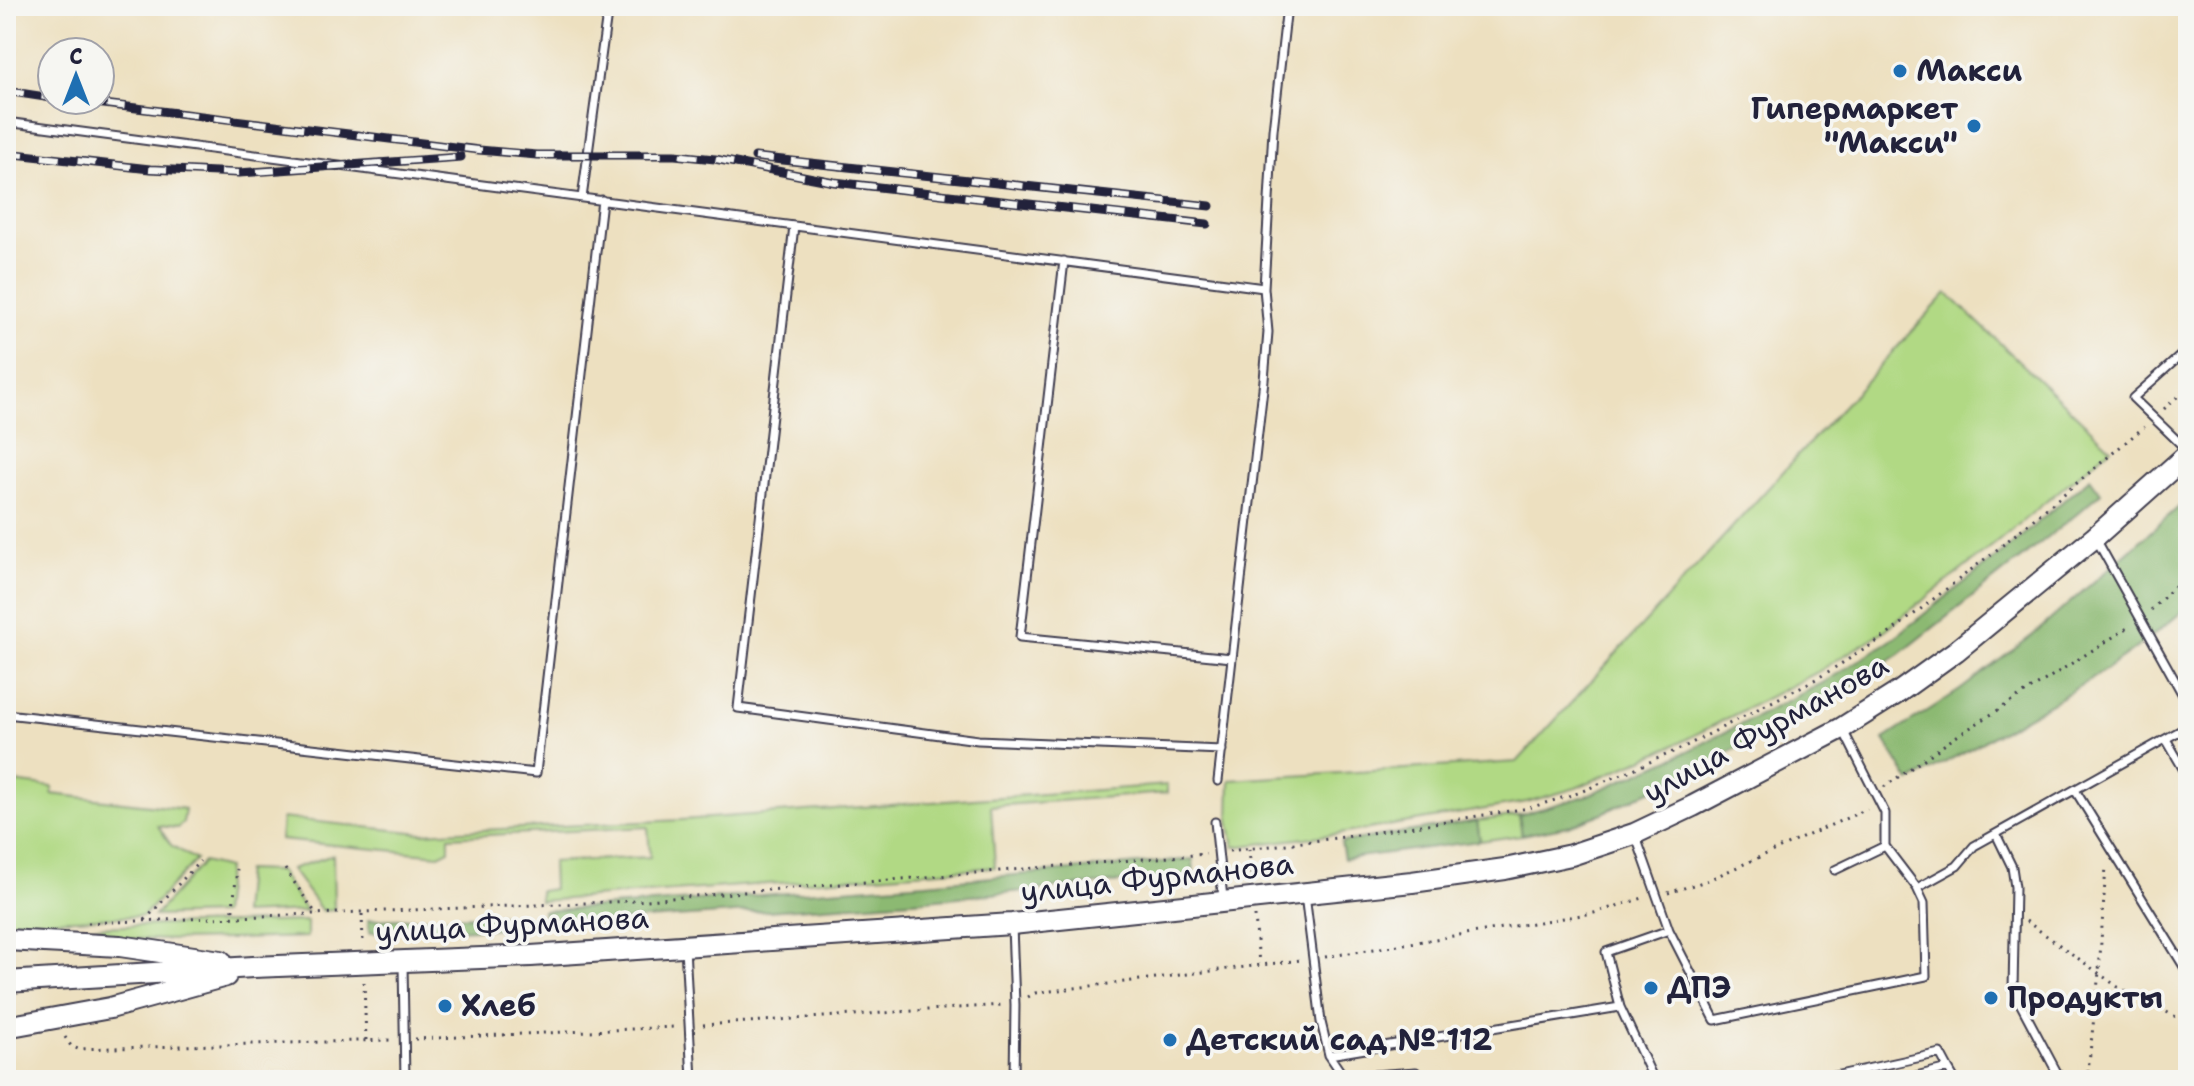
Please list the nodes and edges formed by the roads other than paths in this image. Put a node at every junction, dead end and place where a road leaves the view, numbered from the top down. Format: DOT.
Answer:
graph roads {
  1 [pos="608,6"];
  2 [pos="1287,6"];
  3 [pos="6,122"];
  4 [pos="582,198"];
  5 [pos="602,200"];
  6 [pos="794,226"];
  7 [pos="1064,261"];
  8 [pos="1264,288"];
  9 [pos="2188,349"];
  10 [pos="2188,452"];
  11 [pos="2095,537"];
  12 [pos="1232,658"];
  13 [pos="2188,704"];
  14 [pos="6,714"];
  15 [pos="2188,715"];
  16 [pos="1842,728"];
  17 [pos="2166,739"];
  18 [pos="1222,750"];
  19 [pos="2188,777"];
  20 [pos="1218,781"];
  21 [pos="2075,790"];
  22 [pos="1215,822"];
  23 [pos="1634,834"];
  24 [pos="1996,834"];
  25 [pos="1885,846"];
  26 [pos="1835,870"];
  27 [pos="1917,888"];
  28 [pos="1304,892"];
  29 [pos="1223,901"];
  30 [pos="1012,924"];
  31 [pos="1669,930"];
  32 [pos="6,940"];
  33 [pos="63,942"];
  34 [pos="685,947"];
  35 [pos="403,961"];
  36 [pos="253,967"];
  37 [pos="2188,973"];
  38 [pos="61,978"];
  39 [pos="6,982"];
  40 [pos="1620,1007"];
  41 [pos="61,1018"];
  42 [pos="6,1027"];
  43 [pos="1329,1055"];
  44 [pos="1948,1068"];
  45 [pos="2188,1070"];
  46 [pos="1345,1079"];
  47 [pos="405,1080"];
  48 [pos="692,1080"];
  49 [pos="1014,1080"];
  50 [pos="1417,1080"];
  51 [pos="1654,1080"];
  52 [pos="1816,1080"];
  53 [pos="1900,1080"];
  54 [pos="1955,1080"];
  55 [pos="2061,1080"];
  56 [pos="2171,1080"];
  1 -- 4 [label="lane"];
  2 -- 8 [label="lane"];
  3 -- 4 [label="lane"];
  4 -- 5 [label="lane"];
  5 -- 6 [label="lane"];
  5 -- 14 [label="lane"];
  6 -- 7 [label="lane"];
  6 -- 18 [label="lane"];
  7 -- 8 [label="lane"];
  7 -- 12 [label="lane"];
  8 -- 12 [label="lane"];
  9 -- 10 [label="lane"];
  10 -- 11 [label="main road, улица Фурманова"];
  11 -- 13 [label="lane"];
  11 -- 16 [label="main road, улица Фурманова"];
  12 -- 18 [label="lane"];
  15 -- 17 [label="lane"];
  16 -- 23 [label="main road, улица Фурманова"];
  16 -- 25 [label="lane"];
  17 -- 19 [label="lane"];
  17 -- 21 [label="lane"];
  18 -- 20 [label="lane"];
  21 -- 24 [label="lane"];
  21 -- 37 [label="lane"];
  22 -- 29 [label="lane"];
  23 -- 28 [label="main road, улица Фурманова"];
  23 -- 31 [label="lane"];
  24 -- 27 [label="lane"];
  24 -- 55 [label="lane"];
  25 -- 26 [label="lane"];
  25 -- 27 [label="lane"];
  27 -- 31 [label="lane"];
  28 -- 29 [label="main road, улица Фурманова"];
  28 -- 43 [label="lane"];
  29 -- 30 [label="main road, улица Фурманова"];
  30 -- 34 [label="main road, улица Фурманова"];
  30 -- 49 [label="lane"];
  31 -- 40 [label="lane"];
  32 -- 33 [label="main road"];
  33 -- 36 [label="main road"];
  33 -- 38 [label="main road"];
  34 -- 35 [label="main road, улица Фурманова"];
  34 -- 48 [label="lane"];
  35 -- 36 [label="main road, улица Фурманова"];
  35 -- 47 [label="lane"];
  36 -- 38 [label="main road, улица Фурманова"];
  36 -- 41 [label="main road"];
  38 -- 39 [label="main road, улица Фурманова"];
  38 -- 41 [label="main road"];
  40 -- 43 [label="lane"];
  40 -- 51 [label="lane"];
  41 -- 42 [label="main road"];
  43 -- 46 [label="lane"];
  44 -- 52 [label="lane"];
  44 -- 53 [label="lane"];
  44 -- 54 [label="lane"];
  45 -- 56 [label="lane"];
  46 -- 50 [label="lane"];
}
